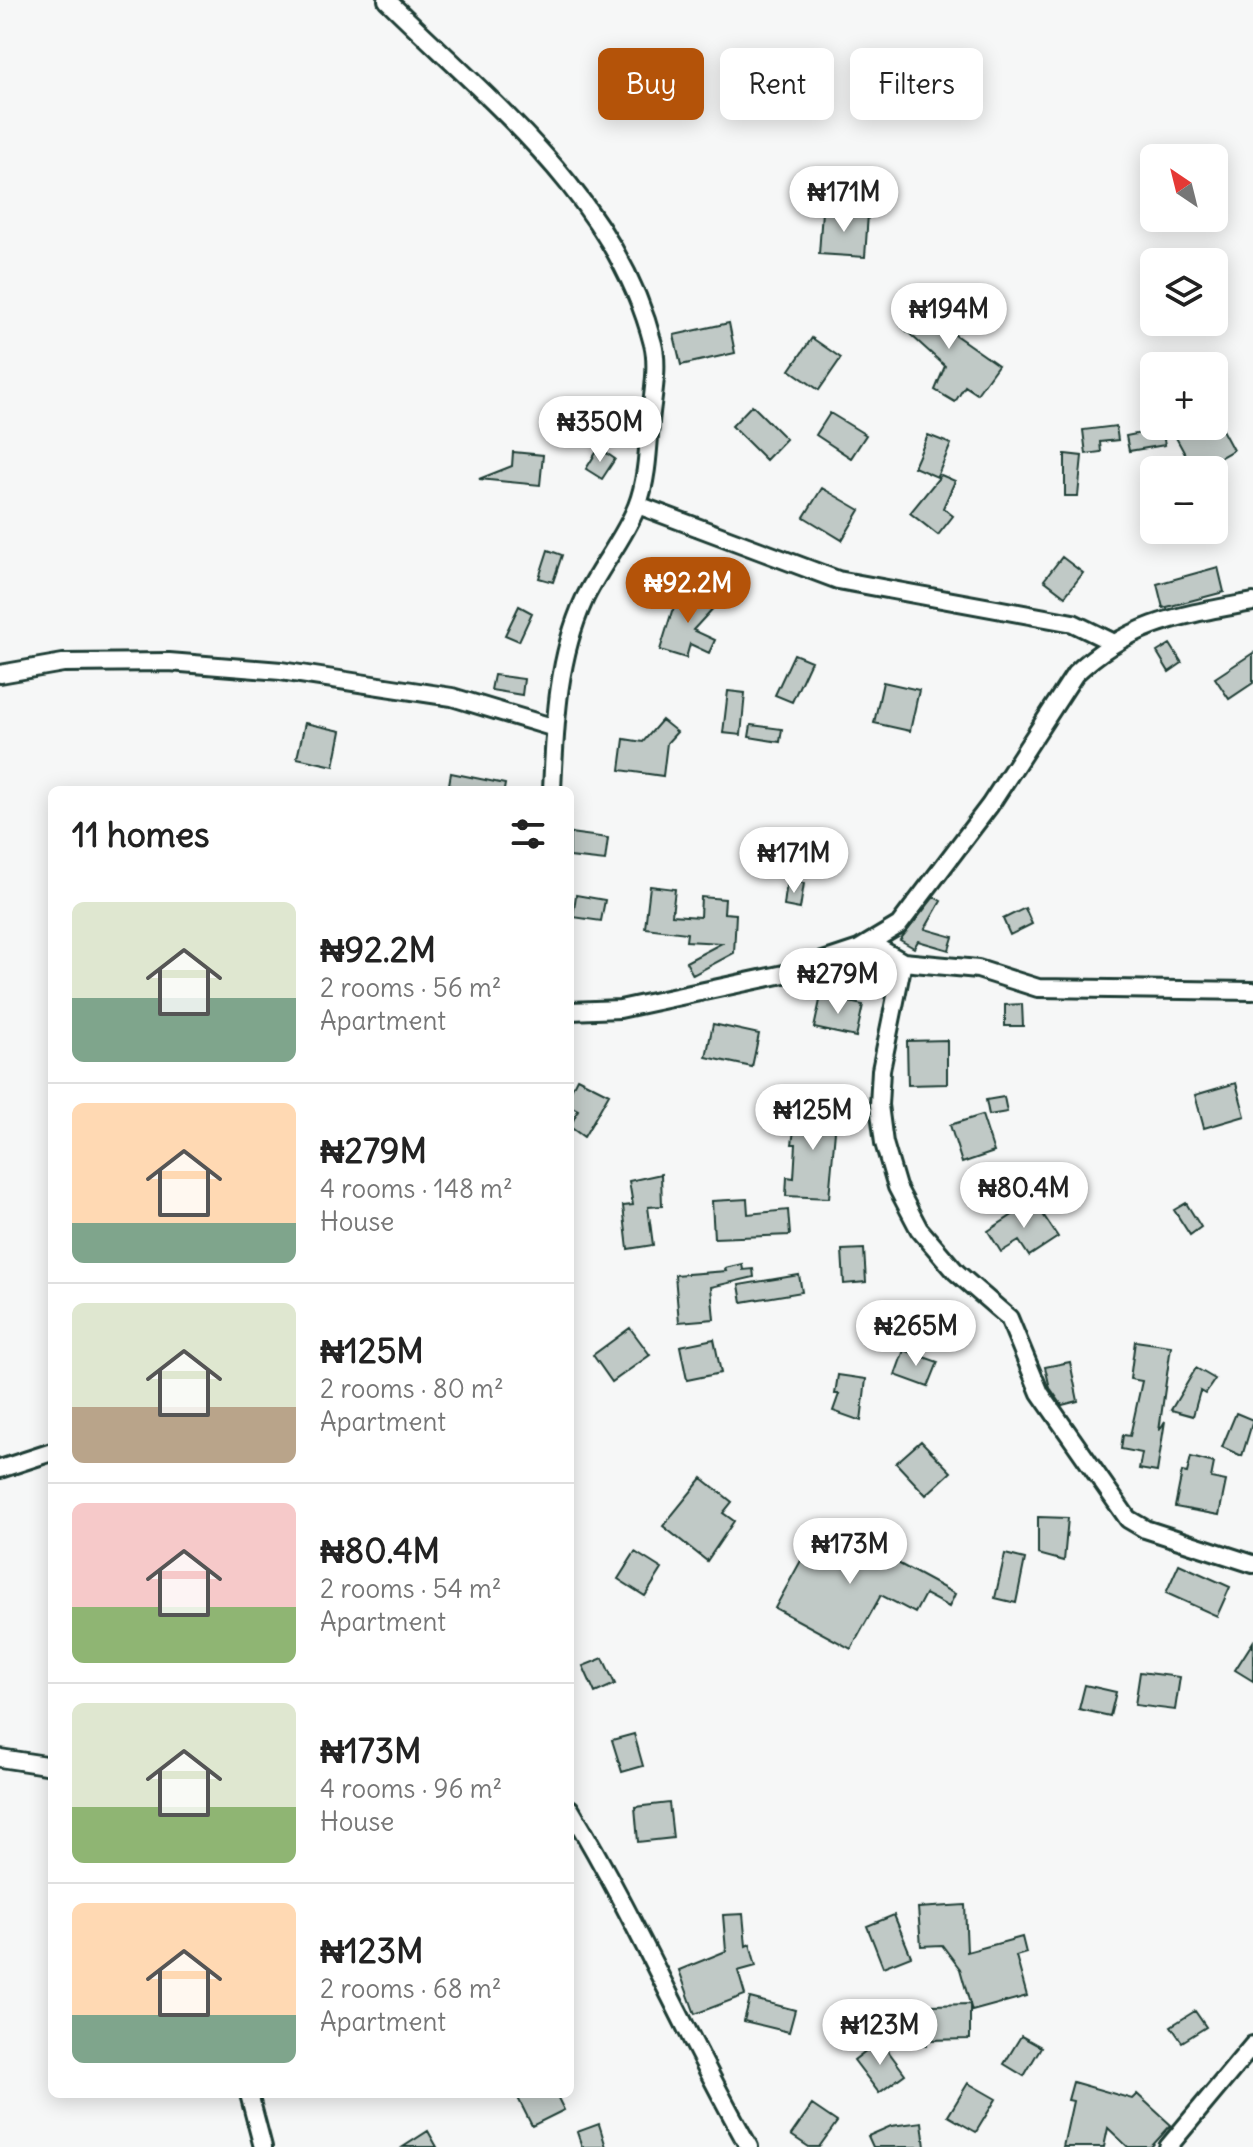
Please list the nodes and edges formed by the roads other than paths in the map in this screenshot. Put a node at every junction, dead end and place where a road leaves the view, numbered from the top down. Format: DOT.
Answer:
graph roads {
  1 [pos="387,0"];
  2 [pos="638,505"];
  3 [pos="1253,602"];
  4 [pos="1112,642"];
  5 [pos="0,674"];
  6 [pos="555,728"];
  7 [pos="552,786"];
  8 [pos="870,943"];
  9 [pos="903,962"];
  10 [pos="1253,991"];
  11 [pos="574,1011"];
  12 [pos="48,1453"];
  13 [pos="0,1469"];
  14 [pos="1253,1564"];
  15 [pos="0,1758"];
  16 [pos="48,1765"];
  17 [pos="574,1816"];
  18 [pos="1253,2045"];
  19 [pos="250,2098"];
  20 [pos="263,2147"];
  21 [pos="749,2147"];
  22 [pos="1168,2147"];
  1 -- 2 [label="street"];
  2 -- 4 [label="street"];
  2 -- 6 [label="street"];
  3 -- 4 [label="street"];
  4 -- 8 [label="street"];
  5 -- 6 [label="street"];
  6 -- 7 [label="street"];
  8 -- 9 [label="street"];
  8 -- 11 [label="street"];
  9 -- 10 [label="street"];
  9 -- 14 [label="street"];
  12 -- 13 [label="street"];
  15 -- 16 [label="street"];
  17 -- 21 [label="street"];
  18 -- 22 [label="street"];
  19 -- 20 [label="street"];
}
